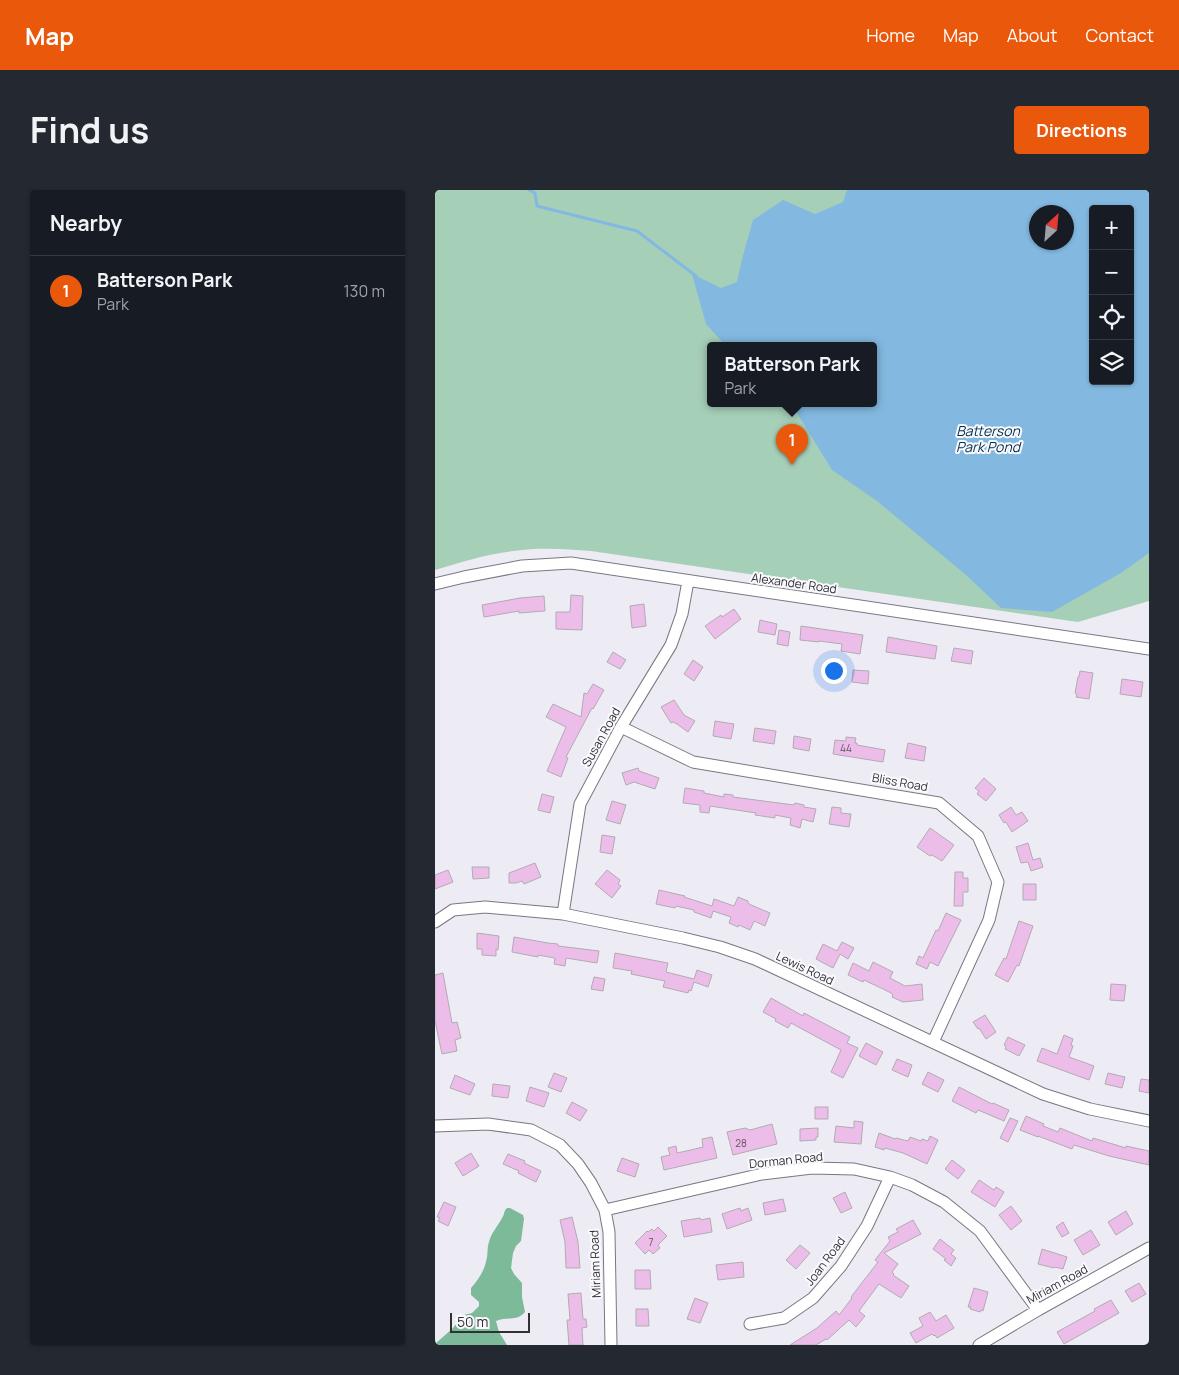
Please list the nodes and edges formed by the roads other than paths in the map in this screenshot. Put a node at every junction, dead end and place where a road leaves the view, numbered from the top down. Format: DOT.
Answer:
graph roads {
  1 [pos="688,581"];
  2 [pos="435,584"];
  3 [pos="1149,649"];
  4 [pos="621,727"];
  5 [pos="563,914"];
  6 [pos="435,922"];
  7 [pos="933,1042"];
  8 [pos="1149,1121"];
  9 [pos="435,1126"];
  10 [pos="890,1177"];
  11 [pos="605,1210"];
  12 [pos="1149,1248"];
  13 [pos="1038,1310"];
  14 [pos="750,1324"];
  15 [pos="611,1345"];
  16 [pos="979,1345"];
  1 -- 2 [label="street, Alexander Road"];
  1 -- 3 [label="street, Alexander Road"];
  1 -- 4 [label="street, Susan Road"];
  4 -- 5 [label="street, Susan Road"];
  4 -- 7 [label="street, Bliss Road"];
  5 -- 6 [label="street, Lewis Road"];
  5 -- 7 [label="street, Lewis Road"];
  7 -- 8 [label="street, Lewis Road"];
  9 -- 11 [label="street, Miriam Road"];
  10 -- 11 [label="street, Dorman Road"];
  10 -- 13 [label="street, Dorman Road"];
  10 -- 14 [label="street, Joan Road"];
  11 -- 15 [label="street, Miriam Road"];
  12 -- 13 [label="street, Miriam Road"];
  13 -- 16 [label="street, Miriam Road"];
}
